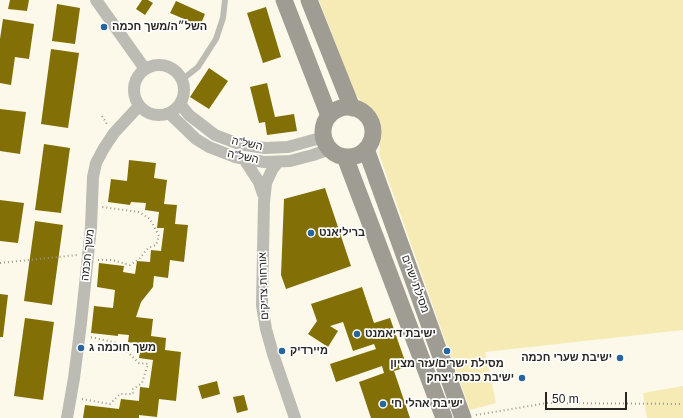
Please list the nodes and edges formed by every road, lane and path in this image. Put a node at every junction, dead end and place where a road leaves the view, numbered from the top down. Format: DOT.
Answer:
graph roads {
  1 [pos="96,0"];
  2 [pos="225,0"];
  3 [pos="284,0"];
  4 [pos="309,0"];
  5 [pos="145,69"];
  6 [pos="183,80"];
  7 [pos="180,104"];
  8 [pos="139,106"];
  9 [pos="352,108"];
  10 [pos="169,114"];
  11 [pos="329,116"];
  12 [pos="327,143"];
  13 [pos="366,149"];
  14 [pos="345,156"];
  15 [pos="244,159"];
  16 [pos="278,162"];
  17 [pos="264,197"];
  18 [pos="91,205"];
  19 [pos="87,257"];
  20 [pos="0,263"];
  21 [pos="79,334"];
  22 [pos="71,397"];
  23 [pos="683,404"];
  24 [pos="463,417"];
  25 [pos="67,418"];
  26 [pos="295,418"];
  27 [pos="444,418"];
  1 -- 5 [label="street"];
  2 -- 6 [label="lane"];
  3 -- 11 [label="street"];
  4 -- 9 [label="street"];
  5 -- 6 [label="street"];
  5 -- 8 [label="street"];
  6 -- 7 [label="street"];
  7 -- 10 [label="street"];
  7 -- 12 [label="street, השל”ה"];
  8 -- 10 [label="street"];
  8 -- 18 [label="street, משך חכמה"];
  9 -- 11 [label="street"];
  9 -- 13 [label="street"];
  10 -- 15 [label="street, השל\"ה"];
  11 -- 12 [label="street"];
  12 -- 14 [label="street"];
  12 -- 16 [label="street, השל\"ה"];
  13 -- 14 [label="street"];
  13 -- 24 [label="street, מסילת ישרים"];
  14 -- 27 [label="street, מסילת ישרים"];
  15 -- 16 [label="street, השל\"ה"];
  15 -- 17 [label="street"];
  16 -- 17 [label="street"];
  17 -- 26 [label="street, אורחות צדיקים"];
  18 -- 19 [label="street, משך חכמה"];
  18 -- 19 [label="path"];
  19 -- 20 [label="path"];
  19 -- 21 [label="street, משך חכמה"];
  21 -- 22 [label="street, משך חכמה"];
  21 -- 22 [label="path"];
  22 -- 25 [label="street, משך חכמה"];
  23 -- 24 [label="path"];
}
